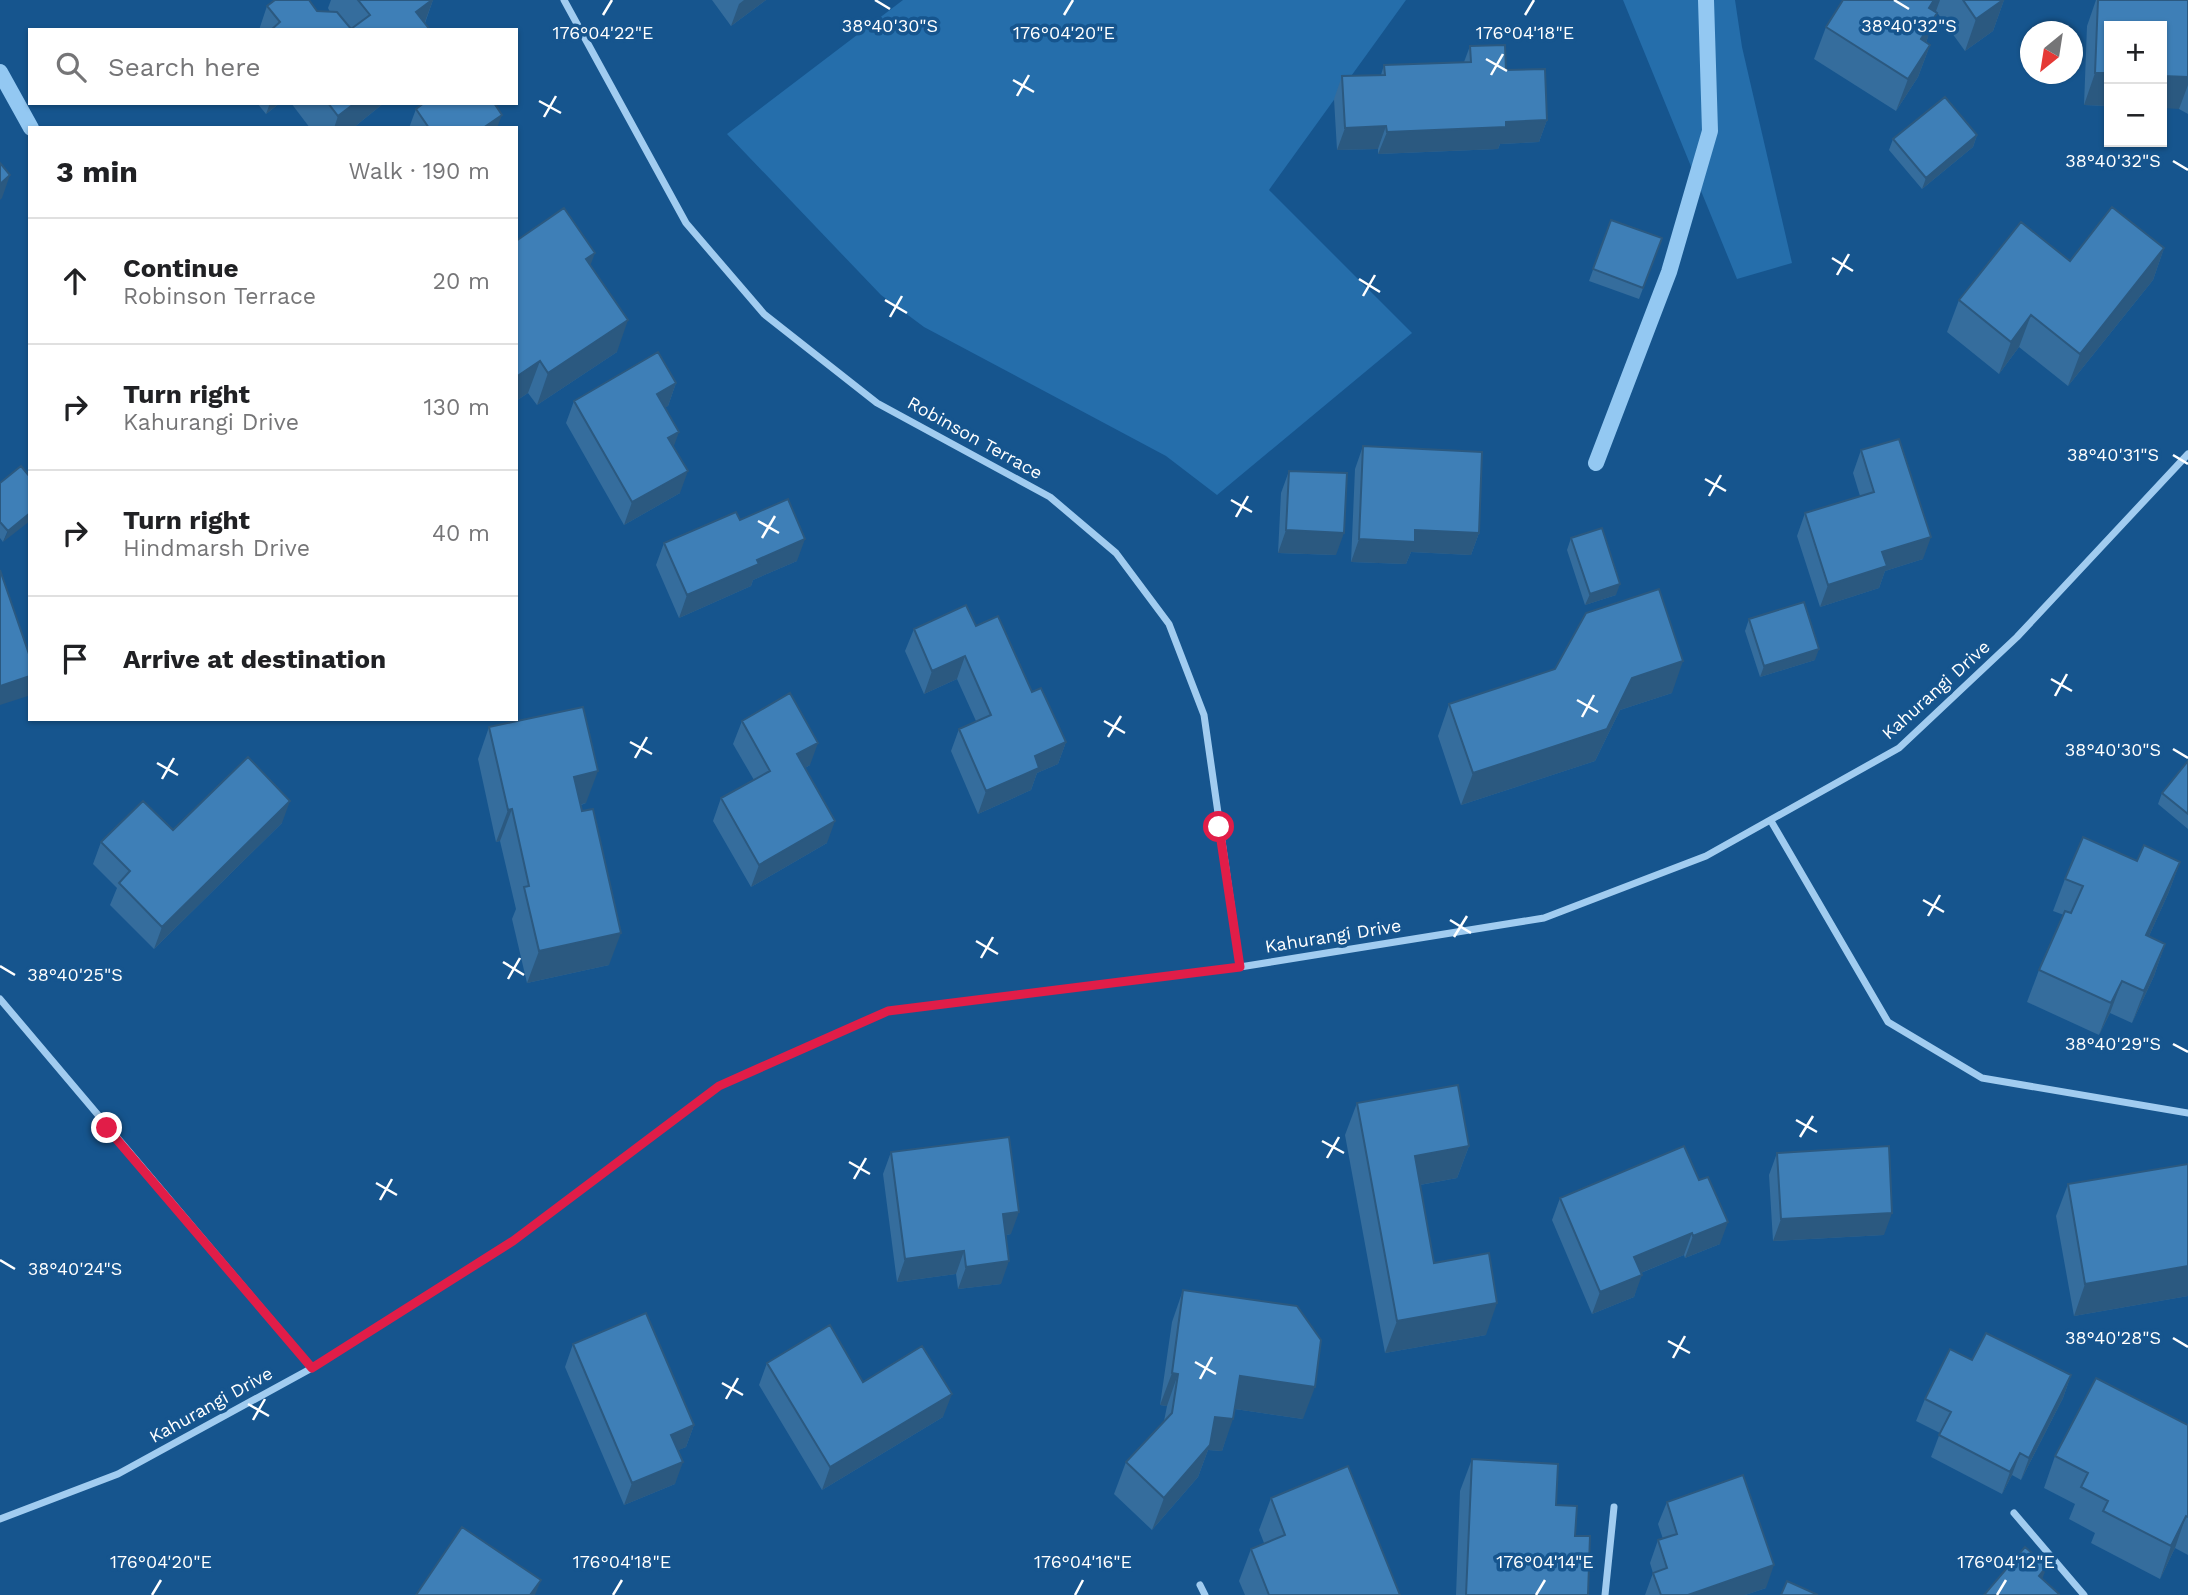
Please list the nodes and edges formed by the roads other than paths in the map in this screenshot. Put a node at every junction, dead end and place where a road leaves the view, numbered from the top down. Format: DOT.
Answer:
graph roads {
  1 [pos="564,0"];
  2 [pos="2188,454"];
  3 [pos="1770,821"];
  4 [pos="1240,967"];
  5 [pos="0,999"];
  6 [pos="2188,1113"];
  7 [pos="312,1368"];
  8 [pos="1614,1507"];
  9 [pos="2014,1513"];
  10 [pos="0,1519"];
  11 [pos="1200,1585"];
  12 [pos="1205,1595"];
  13 [pos="1605,1595"];
  14 [pos="2084,1595"];
  1 -- 4 [label="street, Robinson Terrace"];
  2 -- 3 [label="street, Kahurangi Drive"];
  3 -- 4 [label="street, Kahurangi Drive"];
  3 -- 6 [label="street"];
  4 -- 7 [label="street, Kahurangi Drive"];
  5 -- 7 [label="street"];
  7 -- 10 [label="street, Kahurangi Drive"];
  8 -- 13 [label="street"];
  9 -- 14 [label="street"];
  11 -- 12 [label="street"];
}
